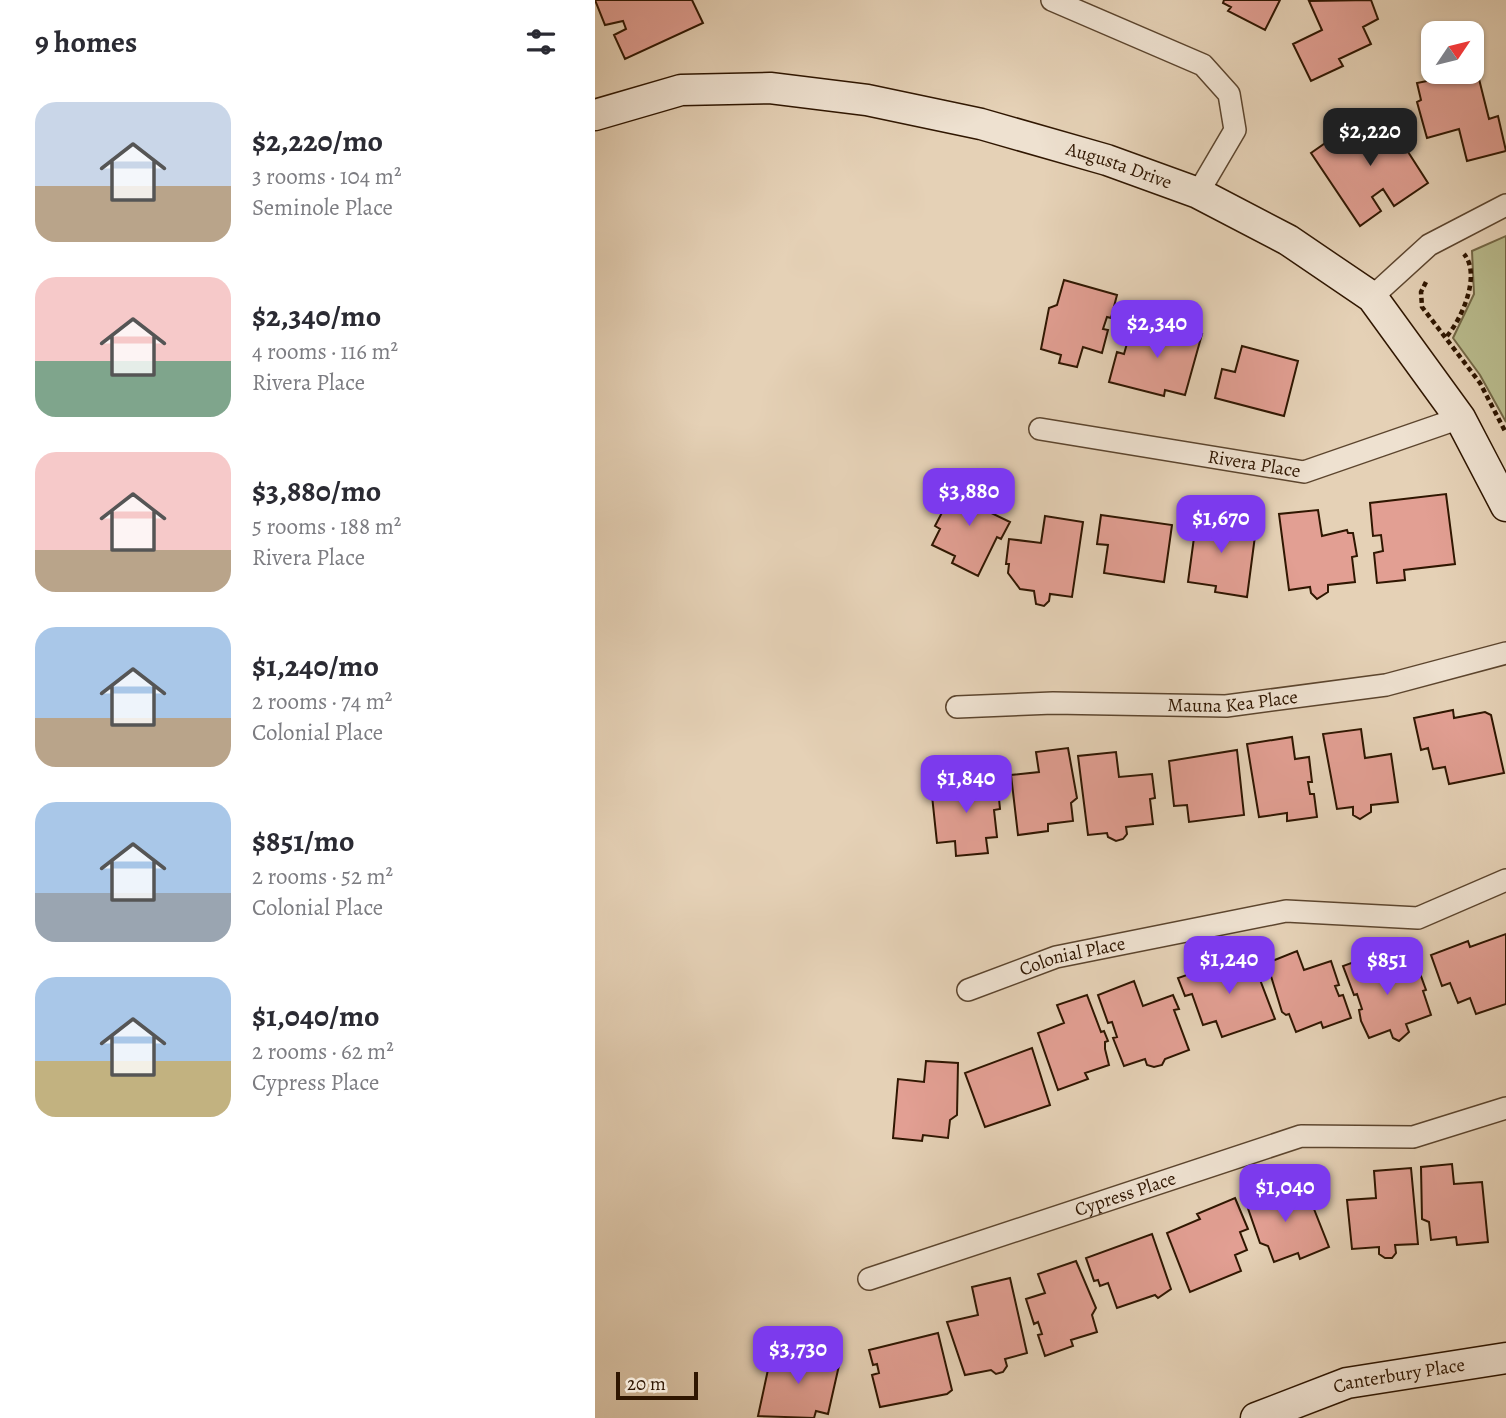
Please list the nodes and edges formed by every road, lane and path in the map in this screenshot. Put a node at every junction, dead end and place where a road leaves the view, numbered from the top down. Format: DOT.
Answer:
graph roads {
  1 [pos="1052,0"];
  2 [pos="595,115"];
  3 [pos="1198,193"];
  4 [pos="1506,205"];
  5 [pos="1454,260"];
  6 [pos="1435,273"];
  7 [pos="1372,297"];
  8 [pos="1447,336"];
  9 [pos="1461,418"];
  10 [pos="1040,429"];
  11 [pos="1506,433"];
  12 [pos="1506,506"];
  13 [pos="1506,653"];
  14 [pos="957,707"];
  15 [pos="1506,880"];
  16 [pos="968,990"];
  17 [pos="1506,1108"];
  18 [pos="869,1279"];
  19 [pos="1506,1358"];
  20 [pos="1256,1418"];
  1 -- 3 [label="street"];
  2 -- 3 [label="street, Augusta Drive"];
  3 -- 7 [label="street, Augusta Drive"];
  4 -- 7 [label="street"];
  5 -- 8 [label="path"];
  6 -- 8 [label="path"];
  7 -- 9 [label="street, Augusta Drive"];
  8 -- 11 [label="path"];
  9 -- 10 [label="street, Rivera Place"];
  9 -- 12 [label="street, Augusta Drive"];
  13 -- 14 [label="street, Mauna Kea Place"];
  15 -- 16 [label="street, Colonial Place"];
  17 -- 18 [label="street, Cypress Place"];
  19 -- 20 [label="street, Canterbury Place"];
}
